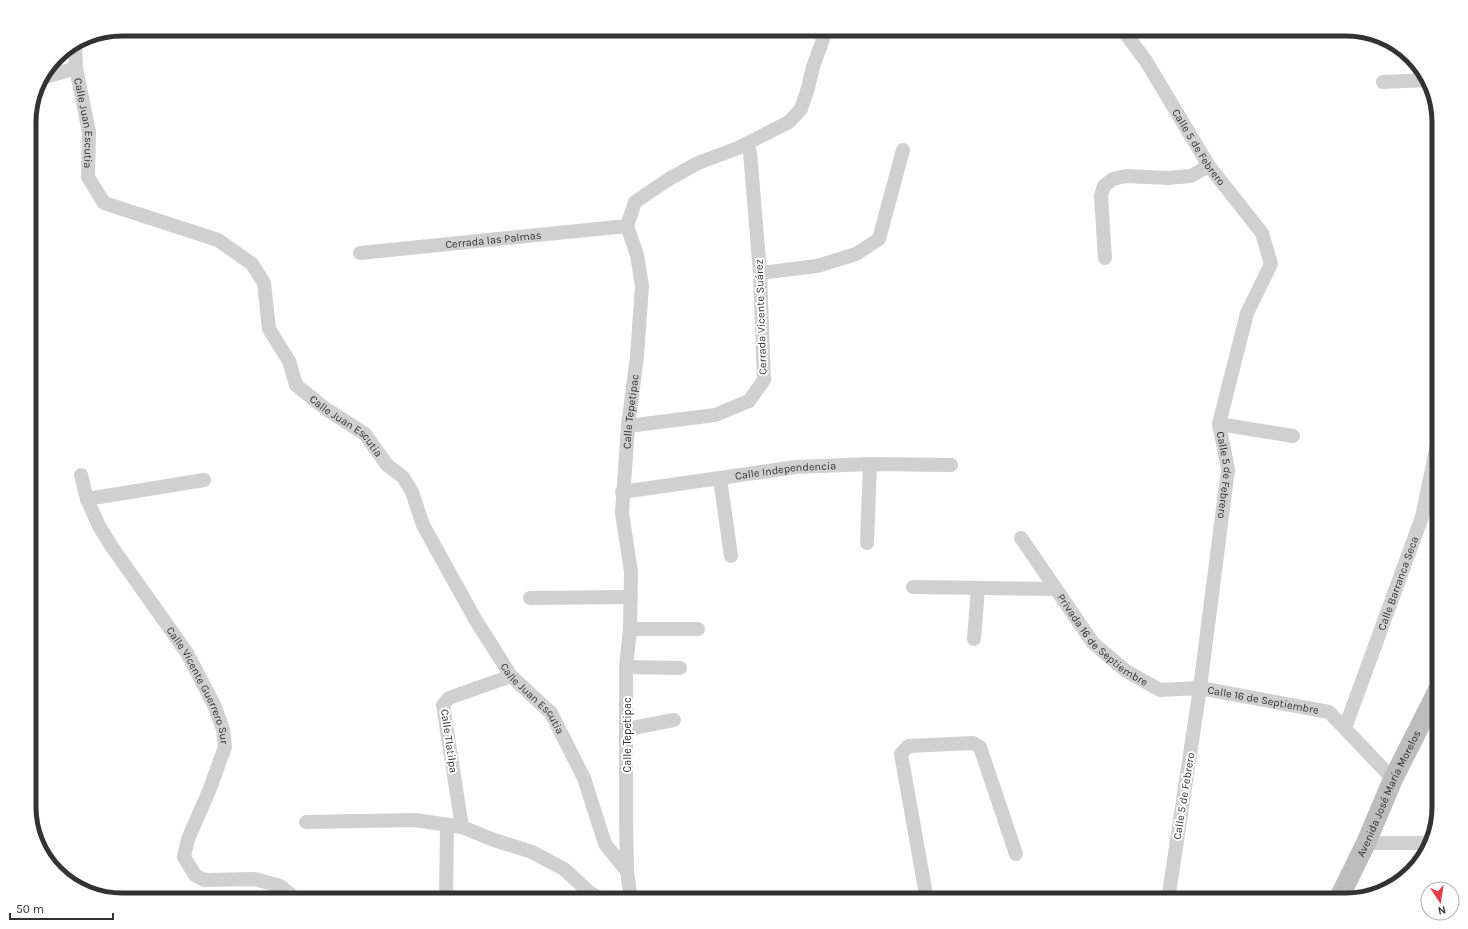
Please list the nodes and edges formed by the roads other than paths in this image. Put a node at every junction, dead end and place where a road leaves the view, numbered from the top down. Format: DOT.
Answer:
graph roads {
  1 [pos="823,36"];
  2 [pos="1127,36"];
  3 [pos="75,49"];
  4 [pos="76,68"];
  5 [pos="49,76"];
  6 [pos="1421,80"];
  7 [pos="1384,82"];
  8 [pos="903,150"];
  9 [pos="750,152"];
  10 [pos="1209,166"];
  11 [pos="627,226"];
  12 [pos="360,254"];
  13 [pos="1106,258"];
  14 [pos="760,273"];
  15 [pos="1219,424"];
  16 [pos="628,426"];
  17 [pos="1292,436"];
  18 [pos="870,464"];
  19 [pos="951,465"];
  20 [pos="1432,469"];
  21 [pos="81,475"];
  22 [pos="720,479"];
  23 [pos="204,480"];
  24 [pos="622,492"];
  25 [pos="87,499"];
  26 [pos="1021,538"];
  27 [pos="866,543"];
  28 [pos="731,556"];
  29 [pos="913,587"];
  30 [pos="978,588"];
  31 [pos="1056,589"];
  32 [pos="631,596"];
  33 [pos="530,598"];
  34 [pos="630,629"];
  35 [pos="698,629"];
  36 [pos="974,639"];
  37 [pos="626,666"];
  38 [pos="680,668"];
  39 [pos="511,676"];
  40 [pos="1200,688"];
  41 [pos="1432,702"];
  42 [pos="674,720"];
  43 [pos="1345,728"];
  44 [pos="627,729"];
  45 [pos="1393,779"];
  46 [pos="306,822"];
  47 [pos="447,825"];
  48 [pos="462,827"];
  49 [pos="1366,843"];
  50 [pos="1424,843"];
  51 [pos="1016,854"];
  52 [pos="627,871"];
  53 [pos="288,893"];
  54 [pos="446,893"];
  55 [pos="590,893"];
  56 [pos="630,893"];
  57 [pos="926,893"];
  58 [pos="1169,893"];
  59 [pos="1341,893"];
  1 -- 11 [label="street"];
  2 -- 10 [label="street, Calle 5 de Febrero"];
  3 -- 4 [label="street"];
  4 -- 5 [label="street, Calle Juan Escutia"];
  4 -- 39 [label="street, Calle Juan Escutia"];
  6 -- 7 [label="street"];
  8 -- 14 [label="street"];
  9 -- 14 [label="street, Cerrada Vicente Suárez"];
  10 -- 13 [label="street"];
  10 -- 15 [label="street, Calle 5 de Febrero"];
  11 -- 12 [label="street, Cerrada las Palmas"];
  11 -- 16 [label="street, Calle Tepetipac"];
  14 -- 16 [label="street, Cerrada Vicente Suárez"];
  15 -- 17 [label="street"];
  15 -- 40 [label="street, Calle 5 de Febrero"];
  16 -- 24 [label="street, Calle Tepetipac"];
  18 -- 19 [label="street, Calle Independencia"];
  18 -- 22 [label="street, Calle Independencia"];
  18 -- 27 [label="street"];
  20 -- 43 [label="street, Calle Barranca Seca"];
  21 -- 25 [label="street, Calle Vicente Guerrero Sur"];
  22 -- 24 [label="street, Calle Independencia"];
  22 -- 28 [label="street"];
  23 -- 25 [label="street"];
  24 -- 32 [label="street, Calle Tepetipac"];
  25 -- 53 [label="street, Calle Vicente Guerrero Sur"];
  26 -- 31 [label="street"];
  29 -- 30 [label="street, Privada 16 de Septiembre"];
  30 -- 31 [label="street, Privada 16 de Septiembre"];
  30 -- 36 [label="street"];
  31 -- 40 [label="street, Privada 16 de Septiembre"];
  32 -- 33 [label="street"];
  32 -- 34 [label="street, Calle Tepetipac"];
  34 -- 35 [label="street"];
  34 -- 37 [label="street, Calle Tepetipac"];
  37 -- 38 [label="street"];
  37 -- 44 [label="street, Calle Tepetipac"];
  39 -- 48 [label="street, Calle Tlatilpa"];
  39 -- 52 [label="street, Calle Juan Escutia"];
  40 -- 43 [label="street, Calle 16 de Septiembre"];
  40 -- 58 [label="street, Calle 5 de Febrero"];
  41 -- 45 [label="main road, Avenida José María Morelos"];
  42 -- 44 [label="street"];
  43 -- 45 [label="street, Calle 16 de Septiembre"];
  44 -- 52 [label="street, Calle Tepetipac"];
  45 -- 49 [label="main road, Avenida José María Morelos"];
  46 -- 47 [label="street"];
  47 -- 48 [label="street"];
  47 -- 54 [label="street"];
  48 -- 55 [label="street"];
  49 -- 50 [label="street"];
  49 -- 59 [label="main road, Avenida José María Morelos"];
  51 -- 57 [label="street"];
  52 -- 56 [label="street, Calle Tepetipac"];
}
